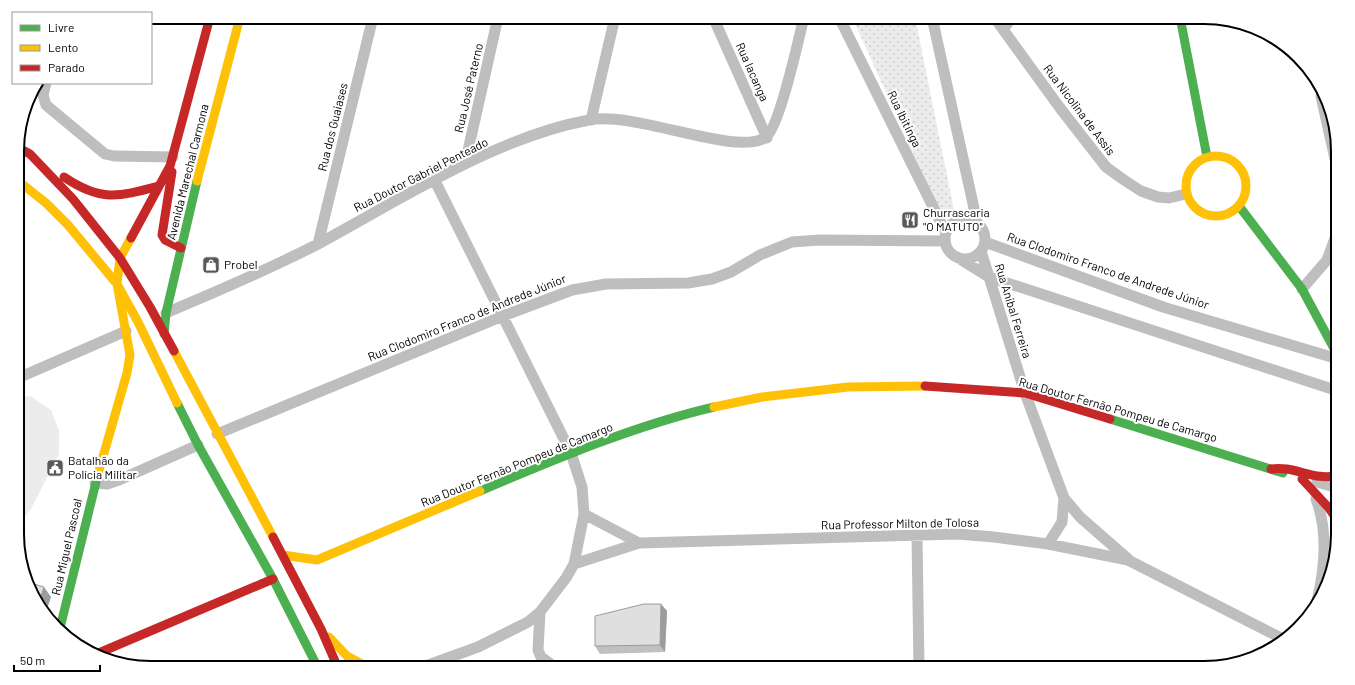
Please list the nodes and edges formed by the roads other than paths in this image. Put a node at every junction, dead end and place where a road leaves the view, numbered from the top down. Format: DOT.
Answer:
graph roads {
  1 [pos="208,24"];
  2 [pos="238,24"];
  3 [pos="371,24"];
  4 [pos="496,24"];
  5 [pos="613,24"];
  6 [pos="717,24"];
  7 [pos="802,24"];
  8 [pos="842,24"];
  9 [pos="934,24"];
  10 [pos="999,24"];
  11 [pos="1007,24"];
  12 [pos="1181,24"];
  13 [pos="1003,29"];
  14 [pos="46,84"];
  15 [pos="591,120"];
  16 [pos="767,138"];
  17 [pos="24,151"];
  18 [pos="30,154"];
  19 [pos="1207,157"];
  20 [pos="172,162"];
  21 [pos="465,164"];
  22 [pos="435,181"];
  23 [pos="24,185"];
  24 [pos="159,186"];
  25 [pos="1186,194"];
  26 [pos="1239,206"];
  27 [pos="977,222"];
  28 [pos="946,237"];
  29 [pos="318,244"];
  30 [pos="983,246"];
  31 [pos="181,248"];
  32 [pos="1331,249"];
  33 [pos="957,257"];
  34 [pos="120,258"];
  35 [pos="989,276"];
  36 [pos="117,284"];
  37 [pos="1302,289"];
  38 [pos="166,313"];
  39 [pos="503,316"];
  40 [pos="126,331"];
  41 [pos="164,334"];
  42 [pos="1331,341"];
  43 [pos="1331,357"];
  44 [pos="24,375"];
  45 [pos="1331,389"];
  46 [pos="1024,393"];
  47 [pos="217,434"];
  48 [pos="198,445"];
  49 [pos="571,453"];
  50 [pos="1271,469"];
  51 [pos="1331,477"];
  52 [pos="1302,479"];
  53 [pos="95,483"];
  54 [pos="1331,486"];
  55 [pos="1314,493"];
  56 [pos="1064,498"];
  57 [pos="1331,511"];
  58 [pos="584,514"];
  59 [pos="917,536"];
  60 [pos="639,543"];
  61 [pos="1048,544"];
  62 [pos="283,555"];
  63 [pos="1128,560"];
  64 [pos="574,564"];
  65 [pos="273,579"];
  66 [pos="1320,586"];
  67 [pos="540,612"];
  68 [pos="61,624"];
  69 [pos="321,629"];
  70 [pos="1278,637"];
  71 [pos="304,642"];
  72 [pos="103,651"];
  73 [pos="312,661"];
  74 [pos="335,661"];
  75 [pos="354,661"];
  76 [pos="439,661"];
  77 [pos="546,661"];
  78 [pos="919,661"];
  1 -- 20 [label="main road, Avenida Marechal Carmona"];
  2 -- 31 [label="main road, Avenida Marechal Carmona"];
  3 -- 29 [label="street, Rua dos Guaiases"];
  4 -- 21 [label="street, Rua José Paterno"];
  5 -- 15 [label="street"];
  6 -- 16 [label="street, Rua Iacanga"];
  7 -- 16 [label="street"];
  8 -- 28 [label="street, Rua Ibitinga"];
  9 -- 27 [label="street, Rua Anibal Ferreira"];
  10 -- 13 [label="street, Rua Nicolina de Assis"];
  11 -- 13 [label="street"];
  12 -- 19 [label="main road"];
  13 -- 25 [label="street, Rua Nicolina de Assis"];
  14 -- 20 [label="street"];
  15 -- 16 [label="street, Rua Doutor Gabriel Penteado"];
  15 -- 21 [label="street, Rua Doutor Gabriel Penteado"];
  17 -- 18 [label="main road"];
  18 -- 24 [label="main road"];
  18 -- 34 [label="main road"];
  19 -- 25 [label="main road"];
  19 -- 26 [label="main road"];
  20 -- 24 [label="main road, Avenida Marechal Carmona"];
  20 -- 31 [label="main road"];
  21 -- 22 [label="street, Rua Doutor Gabriel Penteado"];
  22 -- 29 [label="street, Rua Doutor Gabriel Penteado"];
  22 -- 39 [label="street"];
  23 -- 36 [label="main road"];
  24 -- 34 [label="main road, Avenida Marechal Carmona"];
  25 -- 26 [label="main road"];
  26 -- 37 [label="main road"];
  27 -- 28 [label="street"];
  27 -- 30 [label="street, Rua Anibal Ferreira"];
  28 -- 33 [label="street"];
  28 -- 39 [label="street, Rua Clodomiro Franco de Andrede Júnior"];
  29 -- 38 [label="street, Rua Doutor Gabriel Penteado"];
  30 -- 33 [label="street"];
  30 -- 35 [label="street, Rua Anibal Ferreira"];
  30 -- 43 [label="street, Rua Clodomiro Franco de Andrede Júnior"];
  31 -- 38 [label="main road, Avenida Marechal Carmona"];
  32 -- 37 [label="street"];
  33 -- 35 [label="street"];
  34 -- 36 [label="main road, Avenida Marechal Carmona"];
  34 -- 41 [label="main road"];
  35 -- 45 [label="street"];
  35 -- 46 [label="street, Rua Anibal Ferreira"];
  36 -- 40 [label="main road, Rua Miguel Pascoal"];
  36 -- 48 [label="main road"];
  37 -- 42 [label="main road"];
  38 -- 41 [label="main road, Avenida Marechal Carmona"];
  39 -- 47 [label="street, Rua Clodomiro Franco de Andrede Júnior"];
  39 -- 49 [label="street"];
  40 -- 44 [label="street"];
  40 -- 53 [label="main road, Rua Miguel Pascoal"];
  41 -- 47 [label="main road"];
  46 -- 49 [label="main road, Rua Doutor Fernão Pompeu de Camargo"];
  46 -- 50 [label="main road, Rua Doutor Fernão Pompeu de Camargo"];
  46 -- 56 [label="street, Rua Anibal Ferreira"];
  47 -- 62 [label="main road"];
  48 -- 53 [label="street"];
  48 -- 65 [label="main road"];
  49 -- 58 [label="street"];
  49 -- 62 [label="main road, Rua Doutor Fernão Pompeu de Camargo"];
  50 -- 51 [label="main road"];
  50 -- 52 [label="main road, Rua Doutor Fernão Pompeu de Camargo"];
  52 -- 54 [label="street"];
  52 -- 55 [label="main road"];
  53 -- 68 [label="main road, Rua Miguel Pascoal"];
  55 -- 57 [label="main road"];
  55 -- 66 [label="street"];
  56 -- 61 [label="street"];
  56 -- 63 [label="street, Rua Anibal Ferreira"];
  58 -- 60 [label="street, Rua Professor Milton de Tolosa"];
  58 -- 64 [label="street"];
  59 -- 60 [label="street, Rua Professor Milton de Tolosa"];
  59 -- 61 [label="street, Rua Professor Milton de Tolosa"];
  59 -- 78 [label="street"];
  60 -- 64 [label="street, Rua Professor Milton de Tolosa"];
  61 -- 63 [label="street, Rua Professor Milton de Tolosa"];
  62 -- 69 [label="main road"];
  63 -- 70 [label="street, Rua Professor Milton de Tolosa"];
  64 -- 67 [label="street"];
  65 -- 71 [label="main road"];
  65 -- 72 [label="main road"];
  67 -- 76 [label="street"];
  67 -- 77 [label="street"];
  69 -- 74 [label="main road"];
  69 -- 75 [label="main road"];
  71 -- 73 [label="street"];
}
